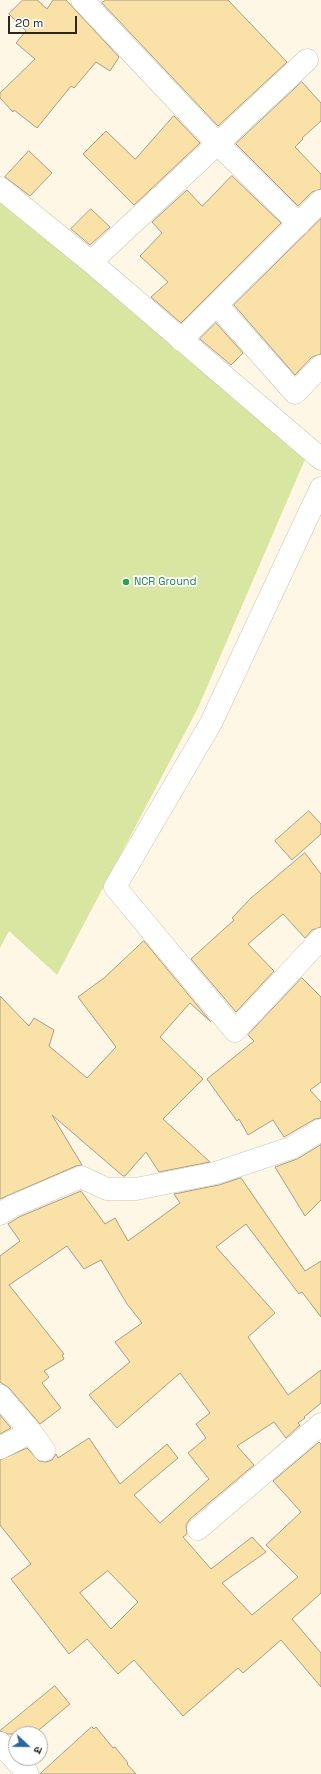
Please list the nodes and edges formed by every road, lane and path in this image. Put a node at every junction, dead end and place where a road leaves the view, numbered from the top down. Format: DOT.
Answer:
graph roads {
  1 [pos="82,0"];
  2 [pos="306,60"];
  3 [pos="218,143"];
  4 [pos="0,188"];
  5 [pos="321,201"];
  6 [pos="299,224"];
  7 [pos="91,262"];
  8 [pos="216,305"];
  9 [pos="181,340"];
  10 [pos="321,366"];
  11 [pos="321,459"];
  12 [pos="321,488"];
  13 [pos="321,939"];
  14 [pos="321,1130"];
  15 [pos="0,1214"];
  16 [pos="0,1396"];
  17 [pos="321,1424"];
  18 [pos="32,1432"];
  19 [pos="0,1448"];
  20 [pos="44,1450"];
  21 [pos="198,1529"];
  22 [pos="0,1743"];
  23 [pos="27,1774"];
  1 -- 3 [label="street"];
  2 -- 3 [label="street"];
  3 -- 6 [label="street"];
  3 -- 7 [label="street"];
  4 -- 7 [label="street"];
  5 -- 6 [label="street"];
  6 -- 8 [label="street"];
  7 -- 9 [label="street"];
  8 -- 9 [label="street"];
  8 -- 10 [label="street"];
  9 -- 11 [label="street"];
  12 -- 13 [label="street"];
  14 -- 15 [label="street"];
  16 -- 18 [label="street"];
  17 -- 21 [label="street"];
  18 -- 19 [label="street"];
  18 -- 20 [label="street"];
  22 -- 23 [label="street"];
}
